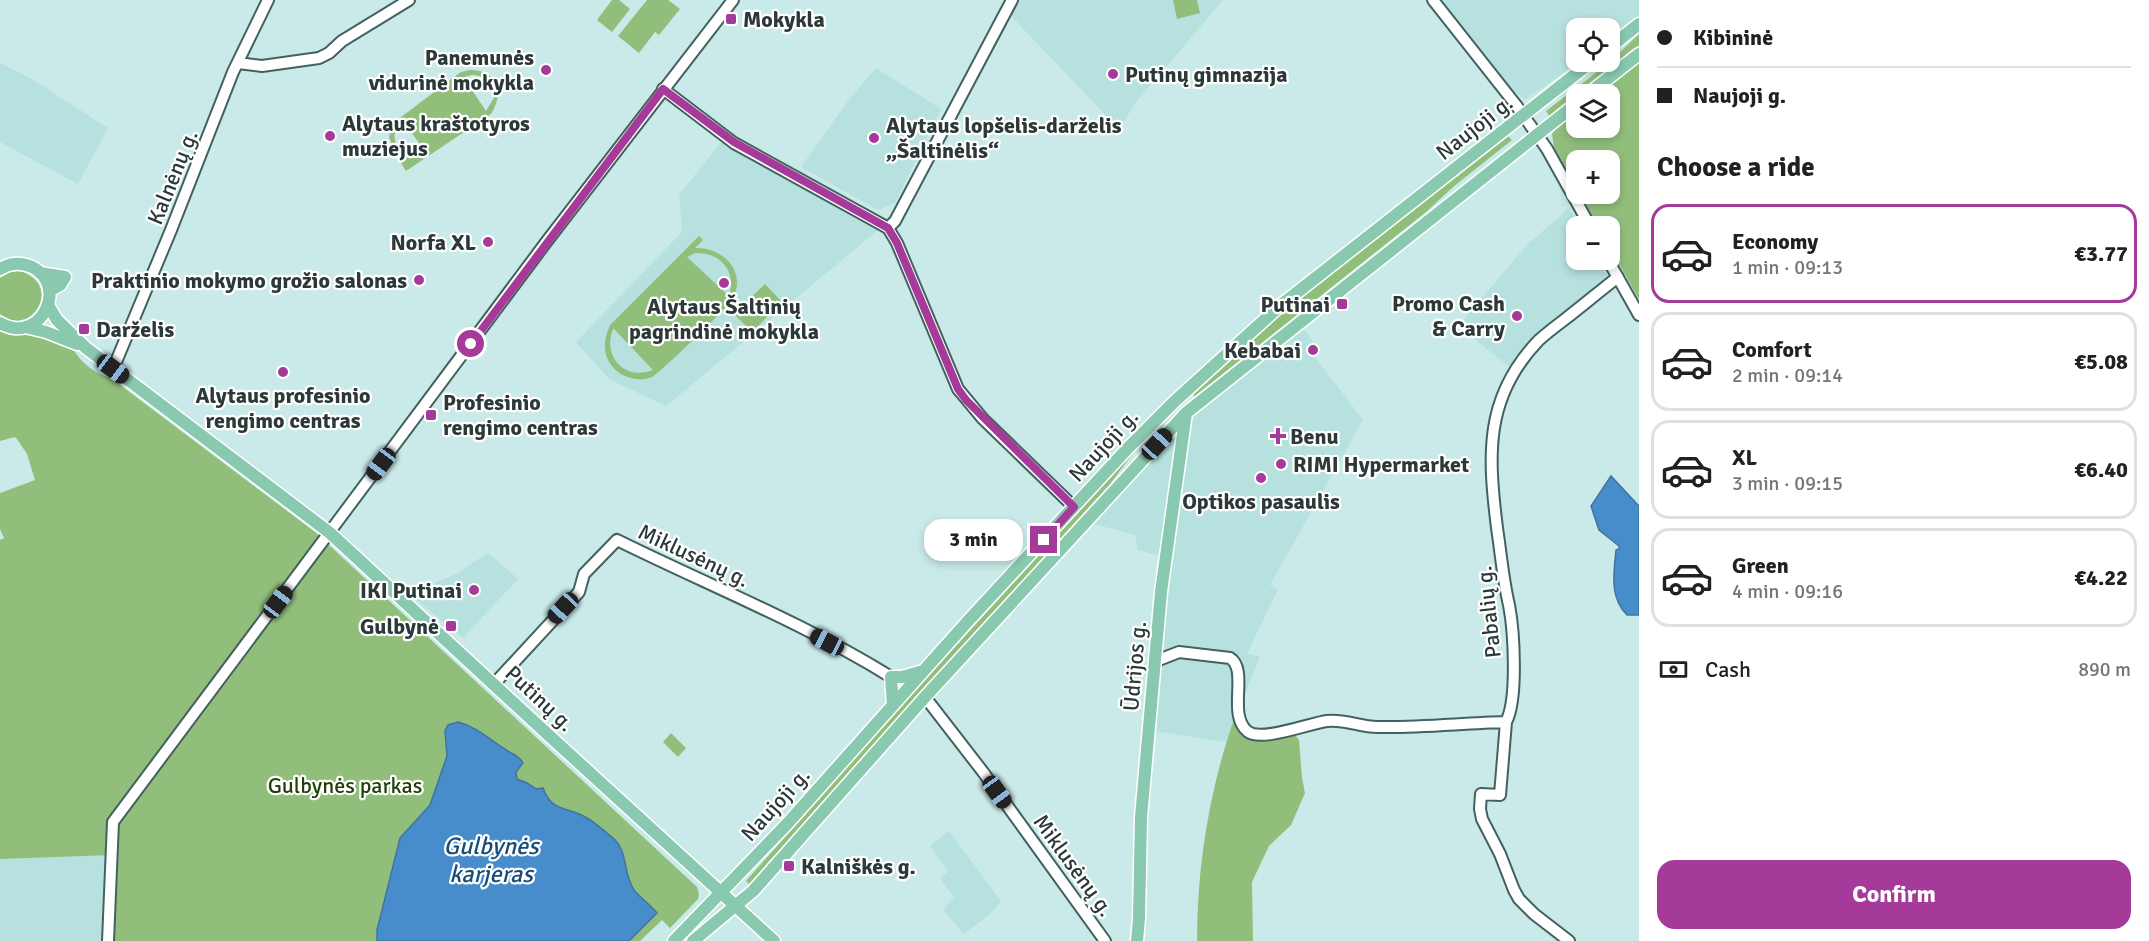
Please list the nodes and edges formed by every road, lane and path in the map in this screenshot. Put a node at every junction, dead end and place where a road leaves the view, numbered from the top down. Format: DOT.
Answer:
graph roads {
  1 [pos="268,0"];
  2 [pos="409,0"];
  3 [pos="733,0"];
  4 [pos="1012,0"];
  5 [pos="1433,0"];
  6 [pos="1639,24"];
  7 [pos="1620,39"];
  8 [pos="1639,54"];
  9 [pos="238,63"];
  10 [pos="1579,72"];
  11 [pos="1601,84"];
  12 [pos="663,89"];
  13 [pos="1566,112"];
  14 [pos="1523,115"];
  15 [pos="1537,135"];
  16 [pos="1584,216"];
  17 [pos="888,228"];
  18 [pos="0,262"];
  19 [pos="15,264"];
  20 [pos="0,269"];
  21 [pos="1614,270"];
  22 [pos="40,273"];
  23 [pos="1618,277"];
  24 [pos="49,291"];
  25 [pos="48,305"];
  26 [pos="1639,315"];
  27 [pos="0,323"];
  28 [pos="25,327"];
  29 [pos="86,348"];
  30 [pos="113,369"];
  31 [pos="1175,401"];
  32 [pos="1186,413"];
  33 [pos="1074,507"];
  34 [pos="330,533"];
  35 [pos="1156,661"];
  36 [pos="923,671"];
  37 [pos="891,677"];
  38 [pos="494,684"];
  39 [pos="925,697"];
  40 [pos="893,705"];
  41 [pos="1506,722"];
  42 [pos="722,893"];
  43 [pos="735,905"];
  44 [pos="108,941"];
  45 [pos="675,941"];
  46 [pos="693,941"];
  47 [pos="774,941"];
  48 [pos="1105,941"];
  49 [pos="1137,941"];
  50 [pos="1569,941"];
  1 -- 9 [label="street, Kalnėnų g."];
  2 -- 9 [label="street"];
  3 -- 12 [label="street"];
  4 -- 17 [label="street"];
  5 -- 14 [label="street"];
  6 -- 7 [label="main road"];
  8 -- 11 [label="main road"];
  9 -- 30 [label="street, Kalnėnų g."];
  10 -- 14 [label="main road, Naujoji g."];
  12 -- 17 [label="street"];
  12 -- 34 [label="street"];
  13 -- 15 [label="main road, Naujoji g."];
  14 -- 15 [label="street"];
  14 -- 31 [label="main road, Naujoji g."];
  15 -- 16 [label="street"];
  15 -- 32 [label="main road, Naujoji g."];
  17 -- 33 [label="street"];
  18 -- 19 [label="main road"];
  19 -- 20 [label="main road"];
  19 -- 22 [label="main road"];
  21 -- 23 [label="street"];
  22 -- 24 [label="main road"];
  22 -- 24 [label="main road"];
  23 -- 26 [label="street"];
  23 -- 41 [label="street, Pabalių g."];
  24 -- 25 [label="main road"];
  25 -- 28 [label="main road"];
  25 -- 29 [label="main road, Putinų g."];
  27 -- 28 [label="main road, Putinų g."];
  28 -- 29 [label="main road, Putinų g."];
  29 -- 30 [label="main road, Putinų g."];
  30 -- 34 [label="main road, Putinų g."];
  31 -- 32 [label="main road"];
  31 -- 33 [label="main road, Naujoji g."];
  32 -- 35 [label="main road, Ūdrijos g."];
  32 -- 39 [label="main road, Naujoji g."];
  33 -- 36 [label="main road, Naujoji g."];
  34 -- 38 [label="main road, Putinų g."];
  34 -- 44 [label="street"];
  35 -- 41 [label="street"];
  35 -- 49 [label="main road, Ūdrijos g."];
  36 -- 37 [label="main road"];
  36 -- 40 [label="main road, Naujoji g."];
  37 -- 38 [label="street, Miklusėnų g."];
  37 -- 40 [label="main road"];
  38 -- 42 [label="main road, Putinų g."];
  39 -- 43 [label="main road, Naujoji g."];
  39 -- 48 [label="street, Miklusėnų g."];
  40 -- 42 [label="main road, Naujoji g."];
  41 -- 50 [label="street, Pabalių g."];
  42 -- 43 [label="main road"];
  42 -- 45 [label="main road, Naujoji g."];
  43 -- 46 [label="main road, Naujoji g."];
  43 -- 47 [label="main road"];
}
